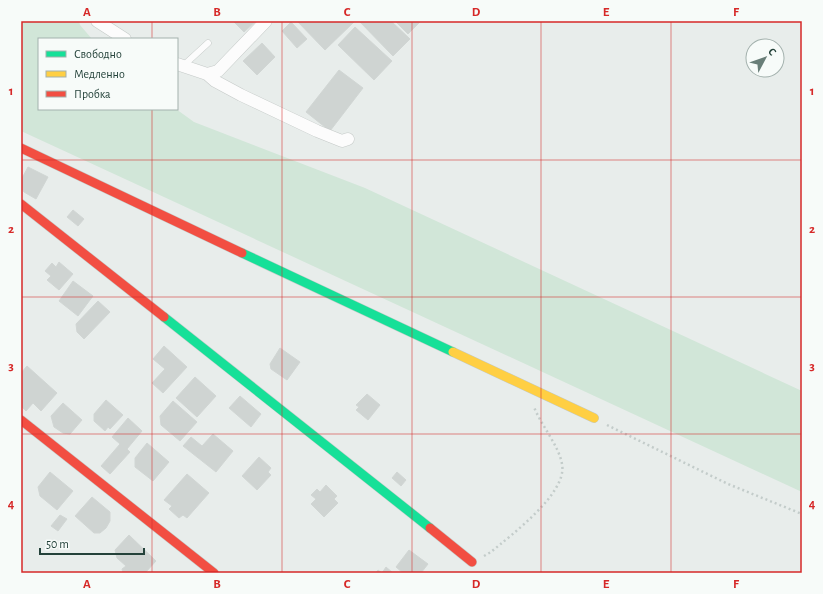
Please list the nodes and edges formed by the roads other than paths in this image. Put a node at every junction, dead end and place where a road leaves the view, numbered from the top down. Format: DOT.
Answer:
graph roads {
  1 [pos="97,21"];
  2 [pos="266,21"];
  3 [pos="123,38"];
  4 [pos="208,42"];
  5 [pos="180,65"];
  6 [pos="207,74"];
  7 [pos="348,139"];
  8 [pos="21,148"];
  9 [pos="21,204"];
  10 [pos="594,418"];
  11 [pos="21,420"];
  12 [pos="472,562"];
  13 [pos="214,573"];
  1 -- 3 [label="street"];
  2 -- 6 [label="street"];
  4 -- 5 [label="lane"];
  5 -- 6 [label="street"];
  6 -- 7 [label="street"];
  8 -- 10 [label="street"];
  9 -- 12 [label="street"];
  11 -- 13 [label="street"];
}
